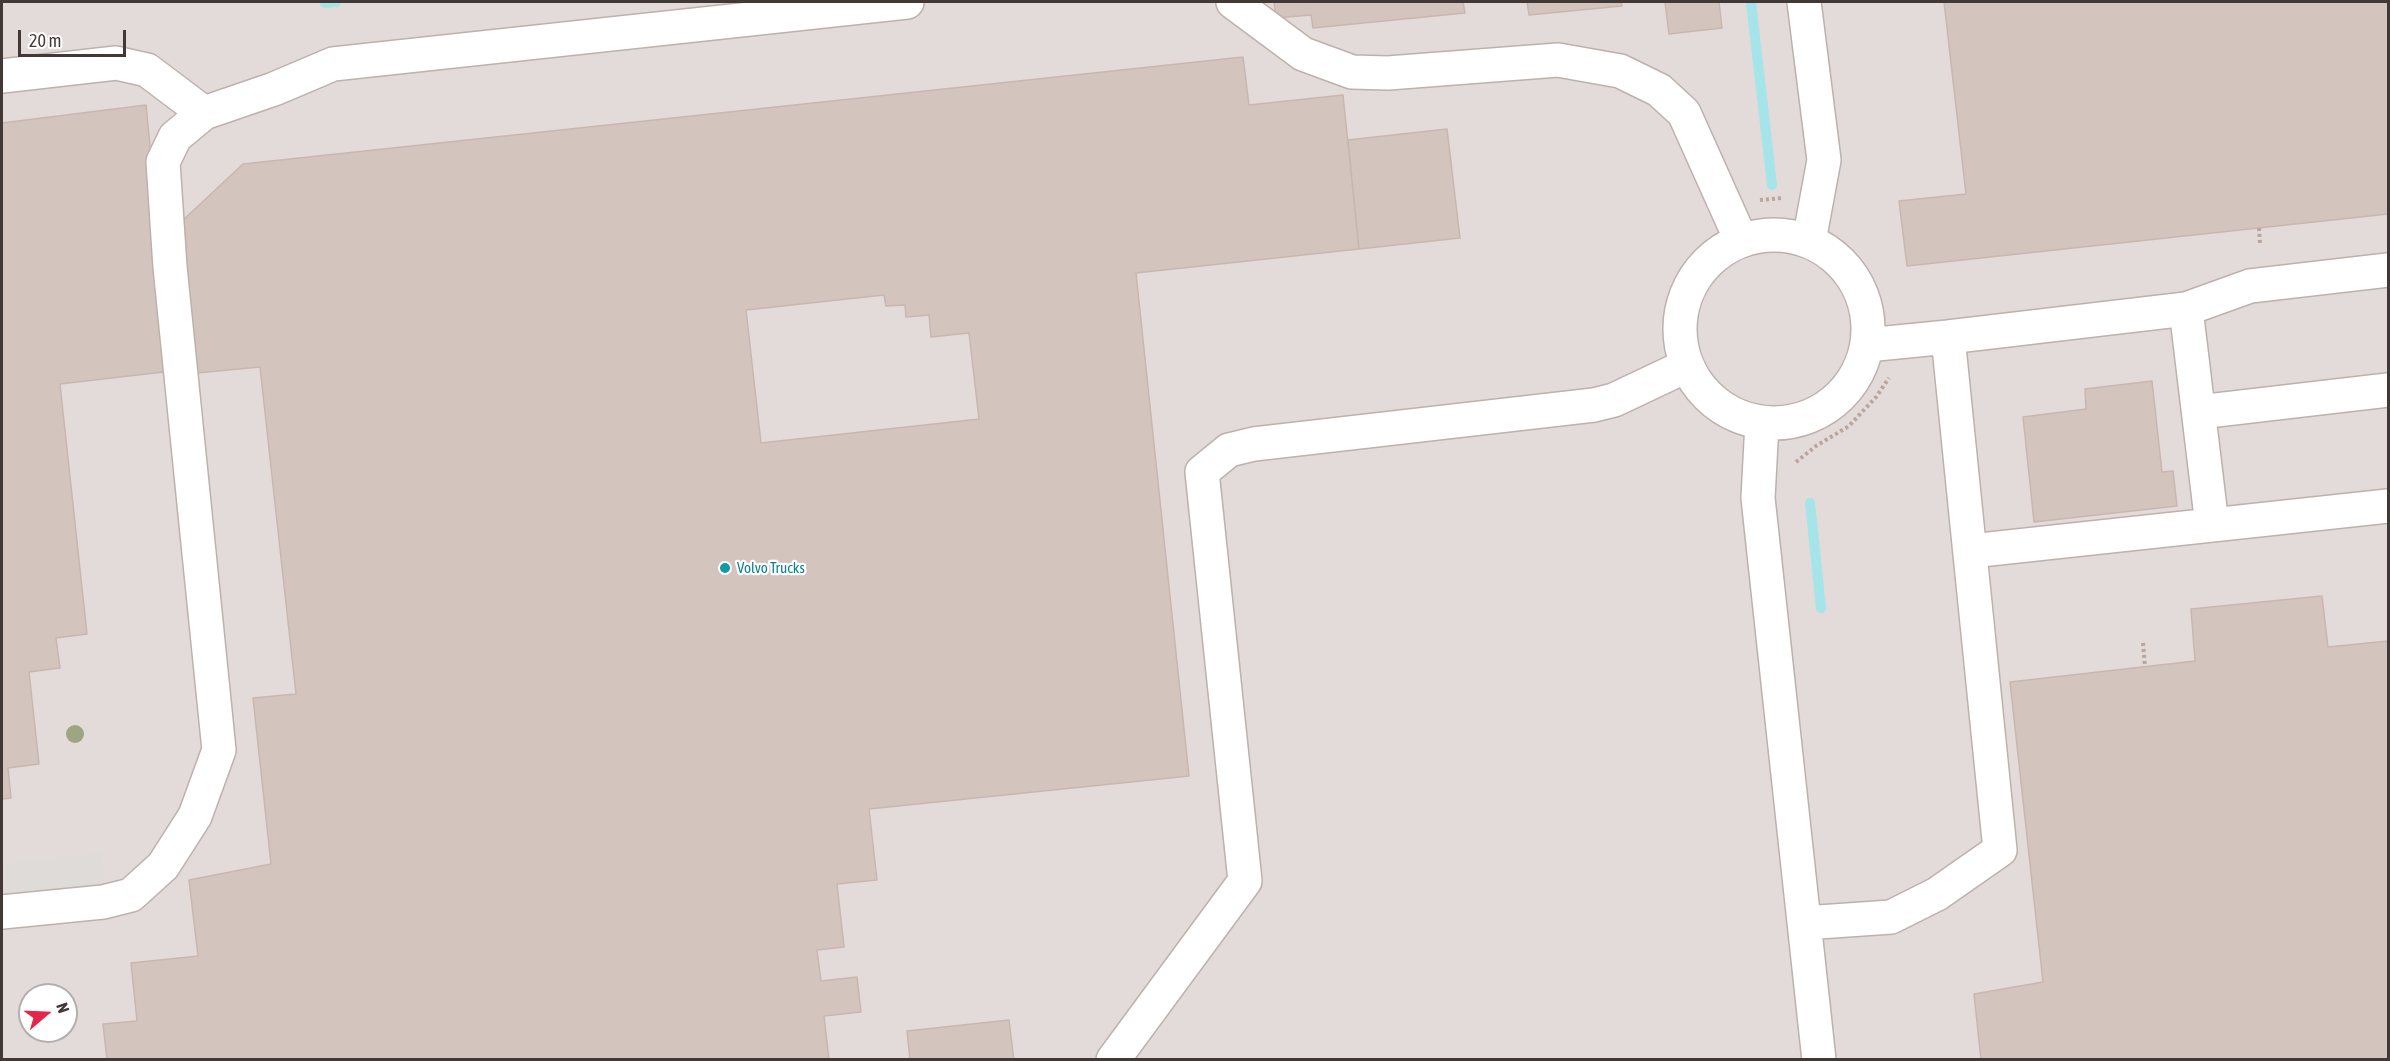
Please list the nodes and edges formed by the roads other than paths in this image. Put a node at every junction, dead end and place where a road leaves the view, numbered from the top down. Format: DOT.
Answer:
graph roads {
  1 [pos="907,2"];
  2 [pos="1233,2"];
  3 [pos="1804,2"];
  4 [pos="2,76"];
  5 [pos="204,112"];
  6 [pos="1741,240"];
  7 [pos="1809,241"];
  8 [pos="2388,270"];
  9 [pos="2186,309"];
  10 [pos="1948,337"];
  11 [pos="1867,345"];
  12 [pos="1686,366"];
  13 [pos="2388,390"];
  14 [pos="2199,412"];
  15 [pos="1762,423"];
  16 [pos="2388,506"];
  17 [pos="2212,525"];
  18 [pos="1971,551"];
  19 [pos="2,912"];
  20 [pos="1804,923"];
  21 [pos="1113,1059"];
  22 [pos="1819,1059"];
  1 -- 5 [label="lane"];
  2 -- 6 [label="lane"];
  3 -- 7 [label="lane"];
  4 -- 5 [label="lane"];
  5 -- 19 [label="lane"];
  6 -- 7 [label="lane"];
  6 -- 12 [label="lane"];
  7 -- 11 [label="lane"];
  8 -- 9 [label="lane"];
  9 -- 10 [label="lane"];
  9 -- 14 [label="lane"];
  10 -- 11 [label="lane"];
  10 -- 18 [label="lane"];
  11 -- 15 [label="lane"];
  12 -- 15 [label="lane"];
  12 -- 21 [label="lane"];
  13 -- 14 [label="lane"];
  14 -- 17 [label="lane"];
  15 -- 20 [label="lane"];
  16 -- 17 [label="lane"];
  17 -- 18 [label="lane"];
  18 -- 20 [label="lane"];
  20 -- 22 [label="lane"];
}
